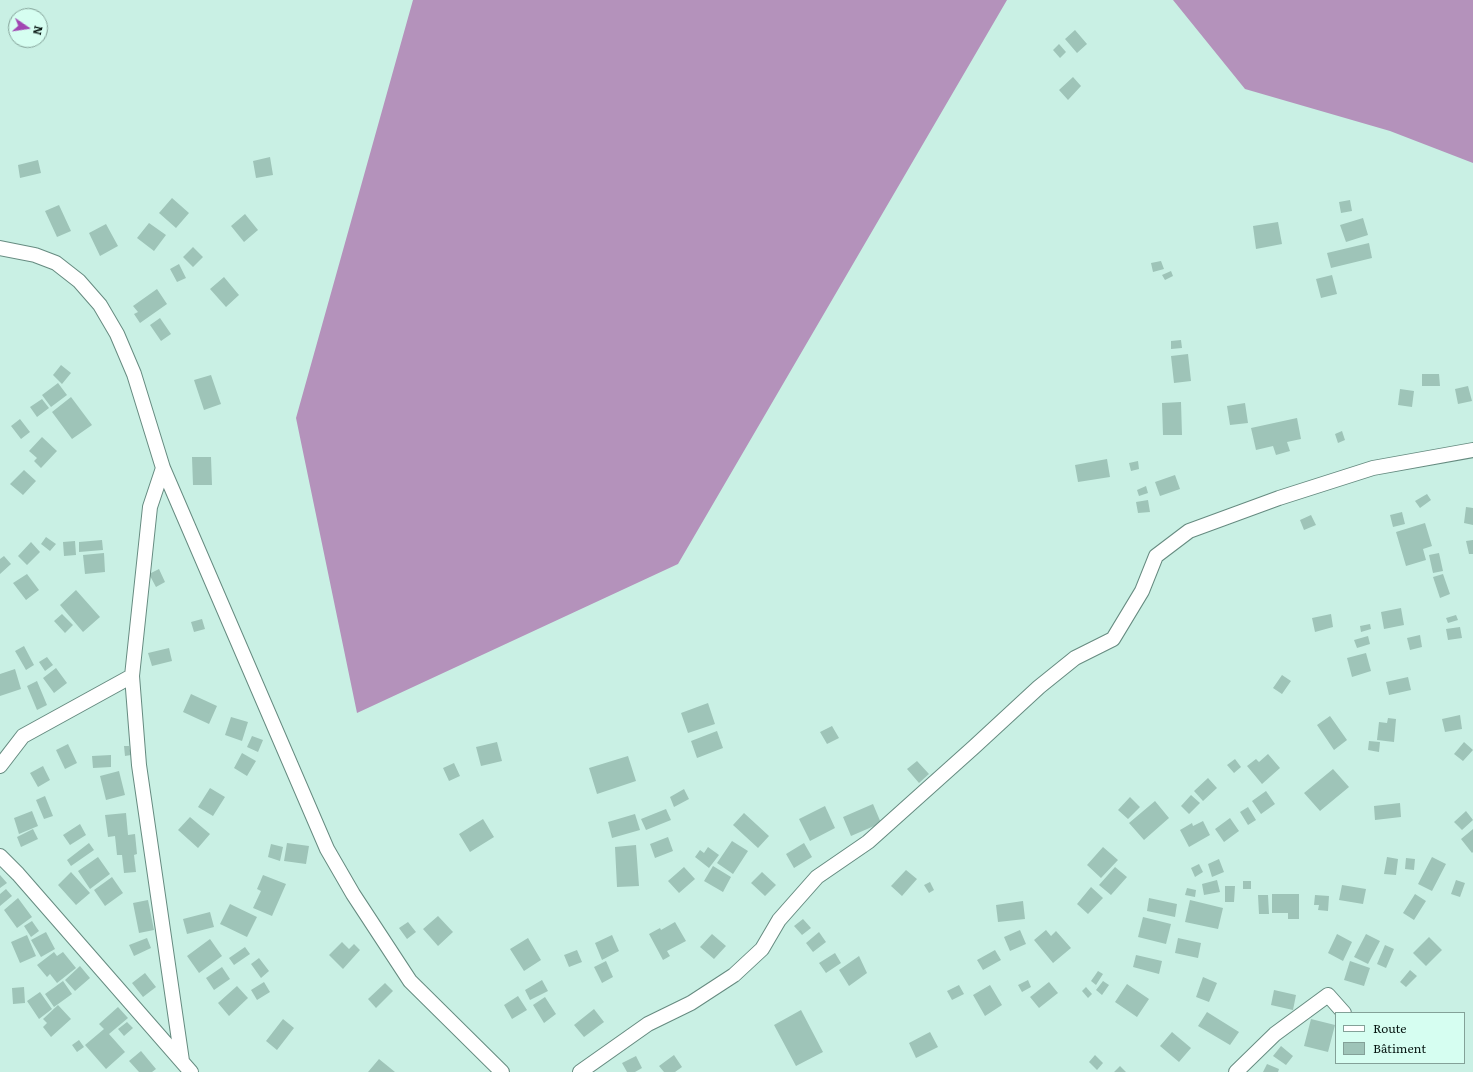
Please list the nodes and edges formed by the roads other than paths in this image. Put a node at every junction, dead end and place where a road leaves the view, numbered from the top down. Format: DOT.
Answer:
graph roads {
  1 [pos="0,248"];
  2 [pos="1473,450"];
  3 [pos="163,468"];
  4 [pos="132,676"];
  5 [pos="0,766"];
  6 [pos="0,856"];
  7 [pos="1343,1012"];
  8 [pos="182,1061"];
  9 [pos="191,1072"];
  10 [pos="502,1072"];
  11 [pos="580,1072"];
  12 [pos="1236,1072"];
  1 -- 3 [label="street"];
  2 -- 11 [label="street"];
  3 -- 4 [label="street"];
  3 -- 10 [label="street"];
  4 -- 5 [label="street"];
  4 -- 8 [label="street"];
  6 -- 8 [label="street"];
  7 -- 12 [label="street"];
  8 -- 9 [label="street"];
}
